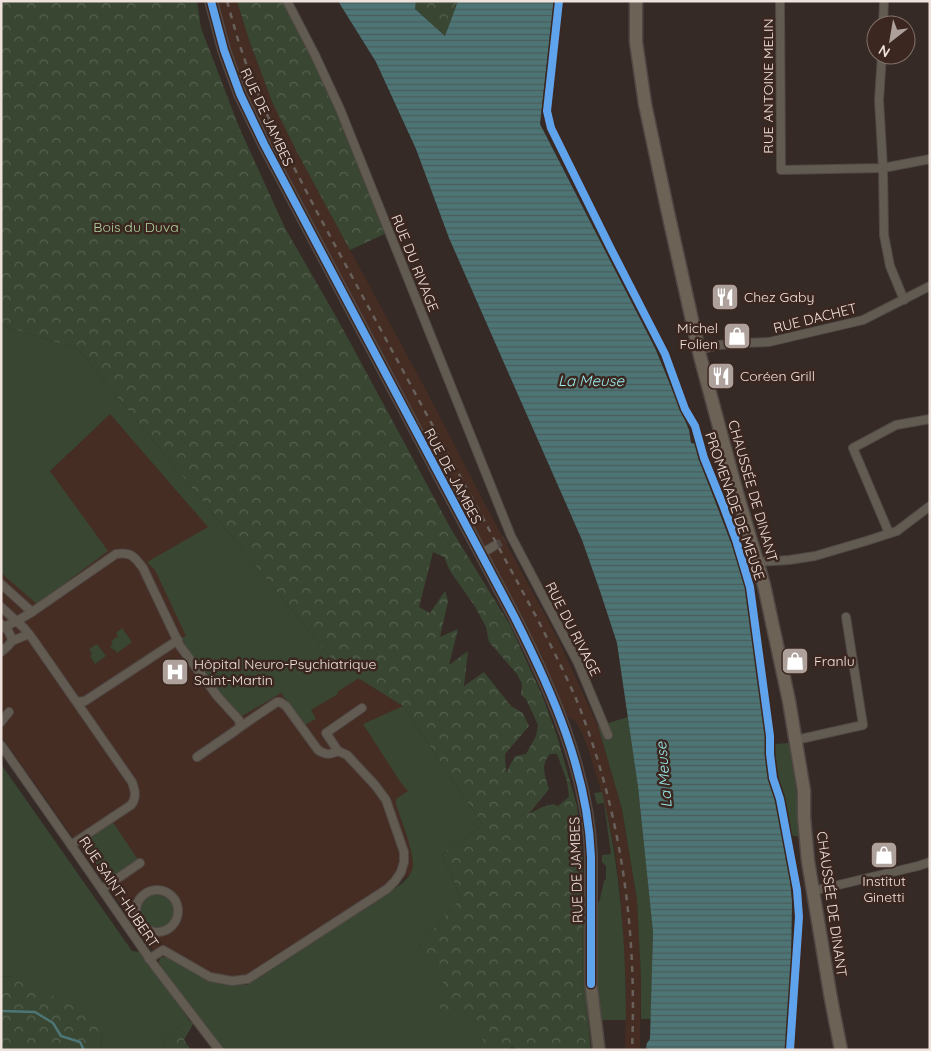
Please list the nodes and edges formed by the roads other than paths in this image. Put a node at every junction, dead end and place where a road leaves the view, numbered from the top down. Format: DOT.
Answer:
graph roads {
  1 [pos="211,1"];
  2 [pos="287,1"];
  3 [pos="636,1"];
  4 [pos="780,1"];
  5 [pos="884,1"];
  6 [pos="883,15"];
  7 [pos="881,65"];
  8 [pos="930,159"];
  9 [pos="882,168"];
  10 [pos="930,286"];
  11 [pos="904,300"];
  12 [pos="699,350"];
  13 [pos="930,419"];
  14 [pos="930,506"];
  15 [pos="889,533"];
  16 [pos="494,546"];
  17 [pos="481,554"];
  18 [pos="758,562"];
  19 [pos="1,584"];
  20 [pos="1,607"];
  21 [pos="32,612"];
  22 [pos="846,617"];
  23 [pos="17,622"];
  24 [pos="3,625"];
  25 [pos="29,634"];
  26 [pos="178,640"];
  27 [pos="12,641"];
  28 [pos="1,652"];
  29 [pos="77,702"];
  30 [pos="362,708"];
  31 [pos="9,712"];
  32 [pos="1,722"];
  33 [pos="240,727"];
  34 [pos="608,736"];
  35 [pos="796,740"];
  36 [pos="1,745"];
  37 [pos="338,751"];
  38 [pos="198,757"];
  39 [pos="71,845"];
  40 [pos="930,862"];
  41 [pos="140,863"];
  42 [pos="102,889"];
  43 [pos="813,891"];
  44 [pos="140,924"];
  45 [pos="130,931"];
  46 [pos="149,959"];
  47 [pos="219,1050"];
  48 [pos="599,1050"];
  49 [pos="841,1050"];
  1 -- 17 [label="main road, RUE DE JAMBES"];
  2 -- 34 [label="street, RUE DU RIVAGE"];
  3 -- 12 [label="main road, CHAUSSÉE DE DINANT"];
  4 -- 9 [label="street, RUE ANTOINE MELIN"];
  5 -- 6 [label="street"];
  7 -- 9 [label="street"];
  8 -- 9 [label="street"];
  9 -- 11 [label="street"];
  10 -- 11 [label="street, RUE DACHET"];
  11 -- 12 [label="street, RUE DACHET"];
  12 -- 18 [label="main road, CHAUSSÉE DE DINANT"];
  13 -- 15 [label="street"];
  14 -- 15 [label="street"];
  15 -- 18 [label="street"];
  16 -- 17 [label="street"];
  17 -- 48 [label="main road, RUE DE JAMBES"];
  18 -- 35 [label="main road, CHAUSSÉE DE DINANT"];
  19 -- 21 [label="street"];
  20 -- 23 [label="street"];
  21 -- 23 [label="street"];
  21 -- 26 [label="street"];
  22 -- 35 [label="street"];
  23 -- 24 [label="street"];
  23 -- 25 [label="street"];
  24 -- 27 [label="street"];
  25 -- 27 [label="street"];
  25 -- 29 [label="street"];
  26 -- 29 [label="street"];
  26 -- 33 [label="street"];
  27 -- 28 [label="street"];
  29 -- 39 [label="street"];
  30 -- 37 [label="street"];
  31 -- 32 [label="street"];
  33 -- 37 [label="street"];
  33 -- 38 [label="street"];
  35 -- 43 [label="main road, CHAUSSÉE DE DINANT"];
  36 -- 39 [label="street, RUE SAINT-HUBERT"];
  37 -- 46 [label="street"];
  39 -- 42 [label="street, RUE SAINT-HUBERT"];
  40 -- 43 [label="street"];
  41 -- 42 [label="street"];
  42 -- 45 [label="street, RUE SAINT-HUBERT"];
  43 -- 49 [label="main road, CHAUSSÉE DE DINANT"];
  44 -- 44 [label="street"];
  44 -- 45 [label="street"];
  45 -- 46 [label="street, RUE SAINT-HUBERT"];
  46 -- 47 [label="street, RUE SAINT-HUBERT"];
}
